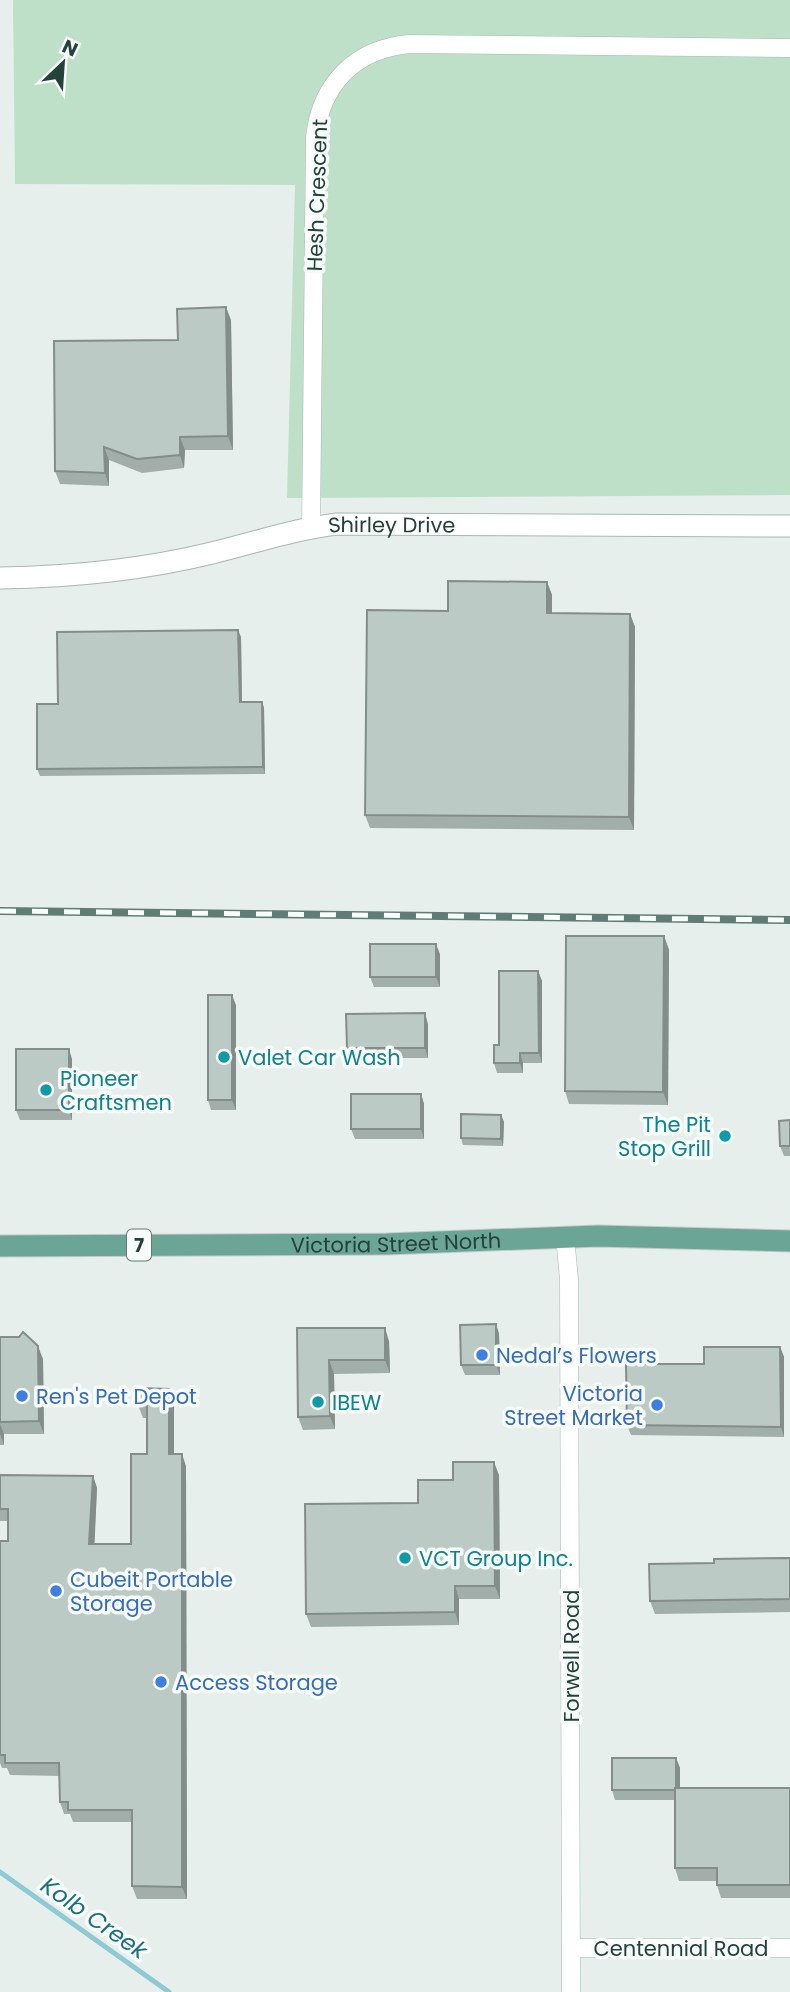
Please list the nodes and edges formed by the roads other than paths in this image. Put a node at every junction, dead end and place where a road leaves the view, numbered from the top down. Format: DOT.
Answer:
graph roads {
  1 [pos="790,48"];
  2 [pos="790,526"];
  3 [pos="312,527"];
  4 [pos="0,578"];
  5 [pos="565,1237"];
  6 [pos="790,1241"];
  7 [pos="0,1246"];
  8 [pos="572,1948"];
  9 [pos="790,1948"];
  10 [pos="571,1992"];
  1 -- 3 [label="street, Hesh Crescent"];
  2 -- 3 [label="street, Shirley Drive"];
  3 -- 4 [label="street, Shirley Drive"];
  5 -- 6 [label="main road, Victoria Street North / 7"];
  5 -- 7 [label="main road, Victoria Street North / 7"];
  5 -- 8 [label="street, Forwell Road"];
  8 -- 9 [label="street, Centennial Road"];
  8 -- 10 [label="street, Forwell Road"];
}
